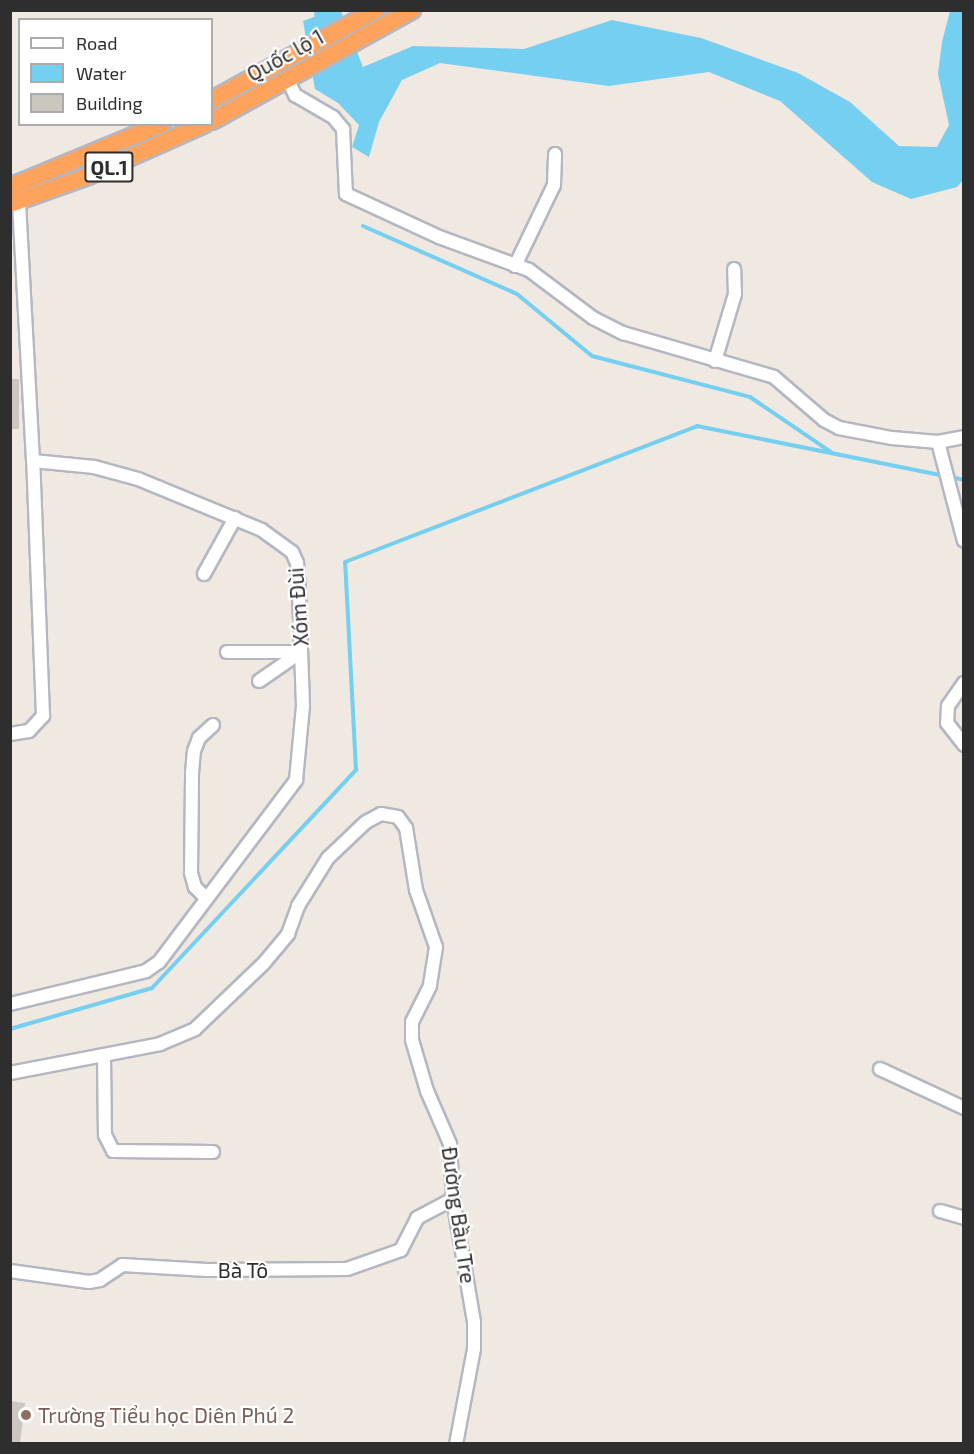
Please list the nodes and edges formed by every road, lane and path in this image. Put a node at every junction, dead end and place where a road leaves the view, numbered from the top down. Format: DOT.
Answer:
graph roads {
  1 [pos="412,10"];
  2 [pos="376,11"];
  3 [pos="284,73"];
  4 [pos="213,100"];
  5 [pos="213,120"];
  6 [pos="158,126"];
  7 [pos="200,126"];
  8 [pos="555,154"];
  9 [pos="13,197"];
  10 [pos="515,266"];
  11 [pos="734,269"];
  12 [pos="715,361"];
  13 [pos="963,437"];
  14 [pos="938,442"];
  15 [pos="33,461"];
  16 [pos="235,518"];
  17 [pos="963,535"];
  18 [pos="204,574"];
  19 [pos="226,652"];
  20 [pos="301,652"];
  21 [pos="259,681"];
  22 [pos="963,683"];
  23 [pos="213,724"];
  24 [pos="10,735"];
  25 [pos="963,745"];
  26 [pos="206,898"];
  27 [pos="10,1004"];
  28 [pos="104,1056"];
  29 [pos="880,1069"];
  30 [pos="10,1073"];
  31 [pos="963,1108"];
  32 [pos="213,1152"];
  33 [pos="453,1199"];
  34 [pos="940,1211"];
  35 [pos="963,1218"];
  36 [pos="10,1271"];
  37 [pos="456,1443"];
  1 -- 3 [label="highway, Quốc lộ 1"];
  2 -- 3 [label="highway, Quốc lộ 1"];
  3 -- 4 [label="highway, Quốc lộ 1"];
  3 -- 5 [label="highway, Quốc lộ 1"];
  3 -- 10 [label="street"];
  6 -- 9 [label="highway, QL.1"];
  7 -- 9 [label="highway, QL.1"];
  8 -- 10 [label="street"];
  9 -- 15 [label="street"];
  10 -- 12 [label="street"];
  11 -- 12 [label="street"];
  12 -- 14 [label="street"];
  13 -- 14 [label="street"];
  14 -- 17 [label="street"];
  15 -- 16 [label="street, Xóm Đùi"];
  15 -- 24 [label="street"];
  16 -- 18 [label="street"];
  16 -- 20 [label="street, Xóm Đùi"];
  19 -- 20 [label="street"];
  20 -- 21 [label="street"];
  20 -- 26 [label="street, Xóm Đùi"];
  22 -- 25 [label="street"];
  23 -- 26 [label="street"];
  26 -- 27 [label="street, Xóm Đùi"];
  28 -- 30 [label="street, Đường Bầu Tre"];
  28 -- 32 [label="street"];
  28 -- 33 [label="street, Đường Bầu Tre"];
  29 -- 31 [label="street"];
  33 -- 36 [label="street, Bà Tô"];
  33 -- 37 [label="street, Đường Bầu Tre"];
  34 -- 35 [label="street"];
}
